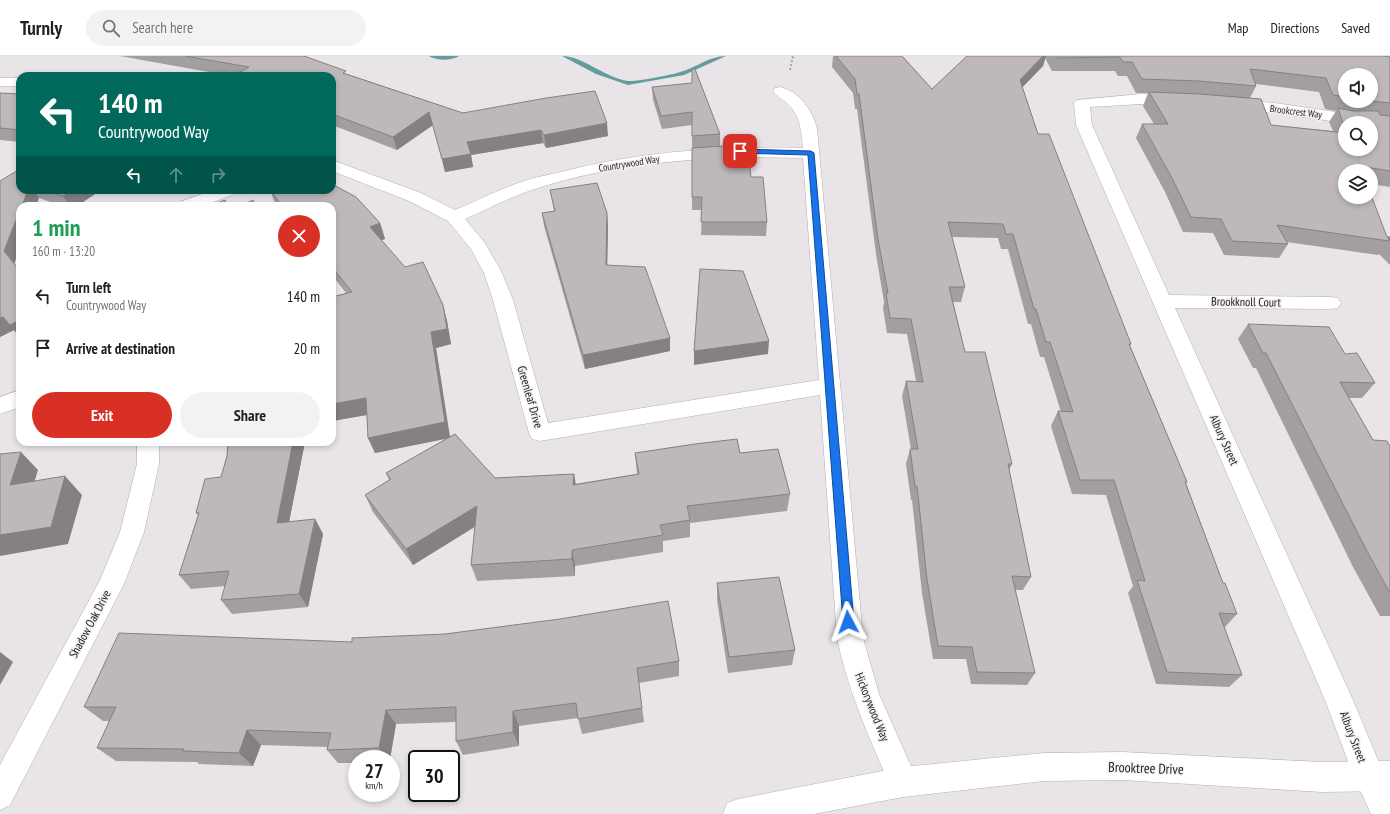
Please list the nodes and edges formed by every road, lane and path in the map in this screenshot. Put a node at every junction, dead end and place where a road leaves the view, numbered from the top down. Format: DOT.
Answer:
graph roads {
  1 [pos="793,56"];
  2 [pos="790,70"];
  3 [pos="0,82"];
  4 [pos="16,82"];
  5 [pos="780,91"];
  6 [pos="1193,101"];
  7 [pos="1223,104"];
  8 [pos="1390,125"];
  9 [pos="811,153"];
  10 [pos="336,167"];
  11 [pos="218,194"];
  12 [pos="196,202"];
  13 [pos="454,217"];
  14 [pos="1162,301"];
  15 [pos="1331,303"];
  16 [pos="830,386"];
  17 [pos="16,400"];
  18 [pos="0,406"];
  19 [pos="148,446"];
  20 [pos="1379,777"];
  21 [pos="904,782"];
  22 [pos="0,795"];
  23 [pos="738,814"];
  24 [pos="1386,814"];
  1 -- 2 [label="path"];
  3 -- 4 [label="street"];
  5 -- 9 [label="street, Hickorywood Way"];
  6 -- 14 [label="street, Albury Street"];
  7 -- 8 [label="street, Brookcrest Way"];
  9 -- 13 [label="street, Countrywood Way"];
  9 -- 16 [label="street, Hickorywood Way"];
  10 -- 13 [label="street, Greenleaf Drive"];
  11 -- 12 [label="street"];
  13 -- 16 [label="street, Greenleaf Drive"];
  14 -- 15 [label="street, Brookknoll Court"];
  14 -- 20 [label="street, Albury Street"];
  16 -- 21 [label="street, Hickorywood Way"];
  17 -- 18 [label="street"];
  19 -- 22 [label="street, Shadow Oak Drive"];
  20 -- 21 [label="street, Brooktree Drive"];
  20 -- 24 [label="street, Albury Street"];
  21 -- 23 [label="street, Brooktree Drive"];
}
